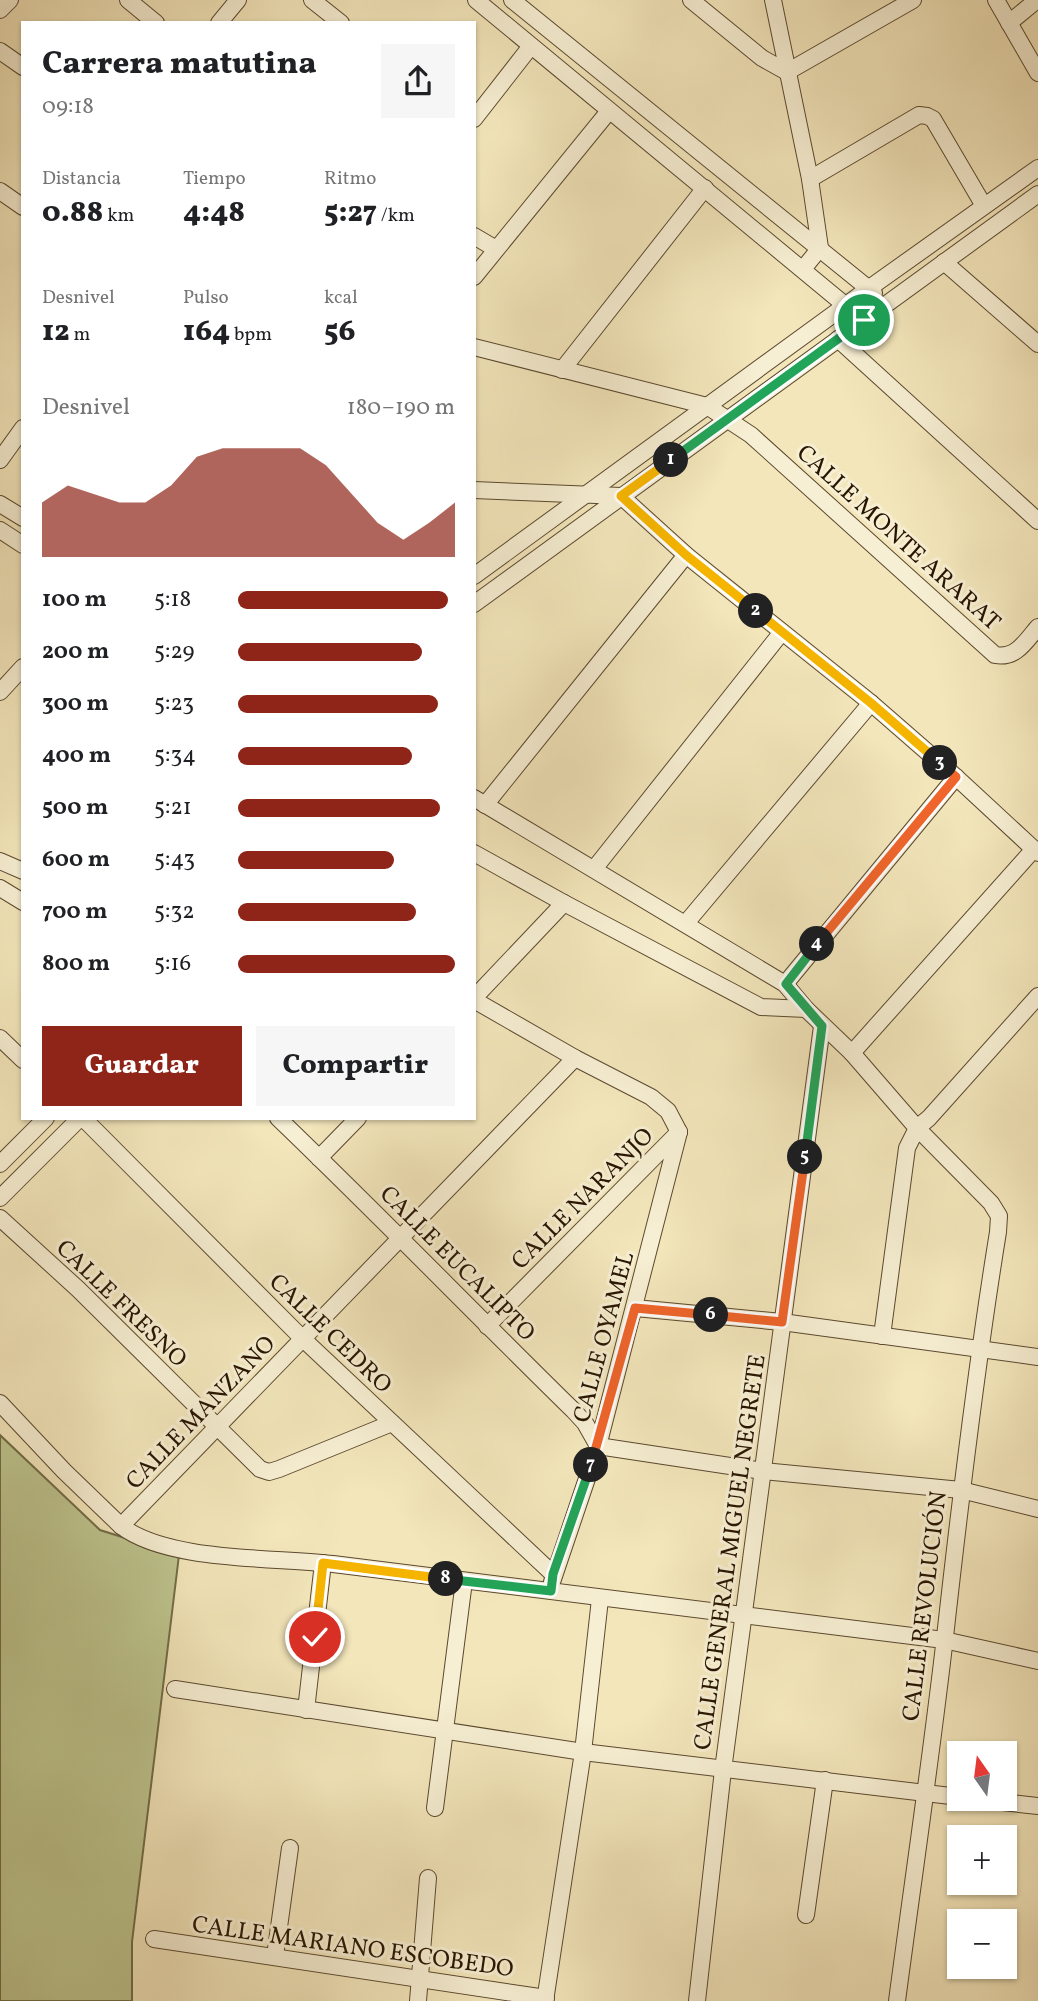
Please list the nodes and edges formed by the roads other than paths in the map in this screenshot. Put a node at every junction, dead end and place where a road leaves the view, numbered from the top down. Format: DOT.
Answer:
graph roads {
  1 [pos="10,0"];
  2 [pos="128,0"];
  3 [pos="238,0"];
  4 [pos="312,0"];
  5 [pos="476,0"];
  6 [pos="512,0"];
  7 [pos="691,0"];
  8 [pos="773,0"];
  9 [pos="913,0"];
  10 [pos="996,0"];
  11 [pos="1037,0"];
  12 [pos="0,10"];
  13 [pos="154,21"];
  14 [pos="221,21"];
  15 [pos="338,21"];
  16 [pos="1009,23"];
  17 [pos="531,46"];
  18 [pos="0,51"];
  19 [pos="21,65"];
  20 [pos="787,72"];
  21 [pos="1038,73"];
  22 [pos="609,111"];
  23 [pos="476,116"];
  24 [pos="1038,168"];
  25 [pos="810,179"];
  26 [pos="1020,181"];
  27 [pos="705,188"];
  28 [pos="2,198"];
  29 [pos="1036,198"];
  30 [pos="21,206"];
  31 [pos="984,206"];
  32 [pos="476,237"];
  33 [pos="820,248"];
  34 [pos="496,249"];
  35 [pos="944,262"];
  36 [pos="803,269"];
  37 [pos="476,274"];
  38 [pos="868,289"];
  39 [pos="887,304"];
  40 [pos="846,305"];
  41 [pos="864,320"];
  42 [pos="838,339"];
  43 [pos="1038,344"];
  44 [pos="476,348"];
  45 [pos="562,370"];
  46 [pos="707,406"];
  47 [pos="728,418"];
  48 [pos="21,431"];
  49 [pos="0,460"];
  50 [pos="476,491"];
  51 [pos="584,494"];
  52 [pos="621,496"];
  53 [pos="0,504"];
  54 [pos="21,517"];
  55 [pos="1038,521"];
  56 [pos="0,530"];
  57 [pos="21,544"];
  58 [pos="686,555"];
  59 [pos="476,575"];
  60 [pos="476,603"];
  61 [pos="1038,627"];
  62 [pos="782,632"];
  63 [pos="21,669"];
  64 [pos="0,692"];
  65 [pos="871,703"];
  66 [pos="956,777"];
  67 [pos="480,801"];
  68 [pos="1036,851"];
  69 [pos="476,854"];
  70 [pos="0,861"];
  71 [pos="21,870"];
  72 [pos="594,870"];
  73 [pos="0,888"];
  74 [pos="21,901"];
  75 [pos="564,903"];
  76 [pos="686,923"];
  77 [pos="786,984"];
  78 [pos="1038,996"];
  79 [pos="476,997"];
  80 [pos="476,1000"];
  81 [pos="806,1009"];
  82 [pos="822,1026"];
  83 [pos="0,1038"];
  84 [pos="852,1053"];
  85 [pos="21,1058"];
  86 [pos="575,1058"];
  87 [pos="44,1120"];
  88 [pos="80,1120"];
  89 [pos="84,1120"];
  90 [pos="280,1120"];
  91 [pos="356,1120"];
  92 [pos="917,1128"];
  93 [pos="679,1132"];
  94 [pos="319,1158"];
  95 [pos="0,1164"];
  96 [pos="0,1198"];
  97 [pos="0,1218"];
  98 [pos="402,1238"];
  99 [pos="635,1308"];
  100 [pos="782,1322"];
  101 [pos="487,1326"];
  102 [pos="882,1335"];
  103 [pos="302,1338"];
  104 [pos="979,1349"];
  105 [pos="1038,1357"];
  106 [pos="0,1403"];
  107 [pos="391,1423"];
  108 [pos="216,1427"];
  109 [pos="598,1446"];
  110 [pos="764,1471"];
  111 [pos="961,1490"];
  112 [pos="1038,1509"];
  113 [pos="126,1529"];
  114 [pos="323,1563"];
  115 [pos="553,1574"];
  116 [pos="464,1581"];
  117 [pos="551,1591"];
  118 [pos="600,1599"];
  119 [pos="745,1615"];
  120 [pos="944,1640"];
  121 [pos="1038,1661"];
  122 [pos="175,1689"];
  123 [pos="306,1710"];
  124 [pos="446,1730"];
  125 [pos="583,1752"];
  126 [pos="723,1770"];
  127 [pos="824,1780"];
  128 [pos="923,1794"];
  129 [pos="947,1796"];
  130 [pos="1017,1804"];
  131 [pos="1038,1806"];
  132 [pos="435,1808"];
  133 [pos="290,1848"];
  134 [pos="428,1878"];
  135 [pos="806,1915"];
  136 [pos="154,1939"];
  137 [pos="275,1956"];
  138 [pos="419,1978"];
  139 [pos="545,1999"];
  140 [pos="418,2001"];
  141 [pos="697,2001"];
  142 [pos="898,2001"];
  1 -- 12 [label="street"];
  2 -- 13 [label="street"];
  3 -- 14 [label="street"];
  4 -- 15 [label="street"];
  5 -- 17 [label="street"];
  6 -- 33 [label="street"];
  7 -- 20 [label="street"];
  8 -- 20 [label="street"];
  9 -- 20 [label="street"];
  10 -- 16 [label="street"];
  11 -- 16 [label="street"];
  16 -- 21 [label="street"];
  17 -- 22 [label="street"];
  17 -- 23 [label="street"];
  18 -- 19 [label="street"];
  20 -- 25 [label="street"];
  22 -- 27 [label="street"];
  22 -- 34 [label="street"];
  24 -- 26 [label="street"];
  25 -- 31 [label="street"];
  25 -- 33 [label="street"];
  26 -- 29 [label="street"];
  26 -- 31 [label="street"];
  27 -- 36 [label="street"];
  27 -- 45 [label="street"];
  28 -- 30 [label="street"];
  29 -- 35 [label="street"];
  31 -- 38 [label="street"];
  32 -- 34 [label="street"];
  33 -- 36 [label="street"];
  33 -- 38 [label="street"];
  34 -- 37 [label="street"];
  35 -- 39 [label="street"];
  35 -- 43 [label="street"];
  36 -- 40 [label="street"];
  38 -- 39 [label="street"];
  38 -- 40 [label="street"];
  39 -- 41 [label="street"];
  40 -- 41 [label="street"];
  40 -- 46 [label="street"];
  41 -- 42 [label="street"];
  42 -- 47 [label="street"];
  42 -- 55 [label="street"];
  44 -- 45 [label="street, CALLE MONTE ARARAT"];
  45 -- 46 [label="street, CALLE MONTE ARARAT"];
  46 -- 47 [label="street, CALLE MONTE ARARAT"];
  46 -- 51 [label="street"];
  47 -- 52 [label="street"];
  47 -- 61 [label="street, CALLE MONTE ARARAT"];
  48 -- 49 [label="street"];
  50 -- 51 [label="street"];
  51 -- 52 [label="street"];
  51 -- 59 [label="street"];
  52 -- 58 [label="street"];
  52 -- 60 [label="street"];
  53 -- 54 [label="street"];
  56 -- 57 [label="street"];
  58 -- 62 [label="street"];
  58 -- 67 [label="street"];
  62 -- 65 [label="street"];
  62 -- 72 [label="street"];
  63 -- 64 [label="street"];
  65 -- 66 [label="street"];
  65 -- 76 [label="street"];
  66 -- 68 [label="street"];
  66 -- 77 [label="street"];
  67 -- 72 [label="street"];
  68 -- 84 [label="street"];
  69 -- 75 [label="street"];
  70 -- 71 [label="street"];
  72 -- 76 [label="street"];
  73 -- 74 [label="street"];
  75 -- 79 [label="street"];
  75 -- 81 [label="street"];
  76 -- 77 [label="street"];
  77 -- 81 [label="street"];
  78 -- 92 [label="street"];
  80 -- 86 [label="street"];
  81 -- 82 [label="street"];
  82 -- 84 [label="street"];
  82 -- 100 [label="street, CALLE GENERAL MIGUEL NEGRETE"];
  83 -- 85 [label="street"];
  84 -- 92 [label="street"];
  86 -- 93 [label="street"];
  86 -- 98 [label="street, CALLE MANZANO"];
  87 -- 95 [label="street"];
  88 -- 96 [label="street"];
  89 -- 103 [label="street, CALLE CEDRO"];
  90 -- 94 [label="street, CALLE EUCALIPTO"];
  91 -- 94 [label="street"];
  92 -- 102 [label="street"];
  92 -- 104 [label="street, CALLE REVOLUCIÓN"];
  93 -- 99 [label="street, CALLE OYAMEL"];
  93 -- 101 [label="street, CALLE NARANJO"];
  94 -- 98 [label="street, CALLE EUCALIPTO"];
  97 -- 108 [label="street, CALLE FRESNO"];
  98 -- 101 [label="street, CALLE EUCALIPTO"];
  98 -- 103 [label="street, CALLE MANZANO"];
  99 -- 100 [label="street"];
  99 -- 109 [label="street, CALLE OYAMEL"];
  100 -- 102 [label="street"];
  100 -- 110 [label="street, CALLE GENERAL MIGUEL NEGRETE"];
  101 -- 109 [label="street, CALLE EUCALIPTO"];
  102 -- 104 [label="street"];
  103 -- 107 [label="street, CALLE CEDRO"];
  103 -- 108 [label="street, CALLE MANZANO"];
  104 -- 105 [label="street"];
  104 -- 111 [label="street, CALLE REVOLUCIÓN"];
  106 -- 113 [label="street"];
  107 -- 108 [label="street, CALLE FRESNO"];
  107 -- 115 [label="street, CALLE CEDRO"];
  108 -- 113 [label="street, CALLE MANZANO"];
  109 -- 110 [label="street"];
  109 -- 115 [label="street, CALLE OYAMEL"];
  110 -- 111 [label="street"];
  110 -- 119 [label="street, CALLE GENERAL MIGUEL NEGRETE"];
  111 -- 112 [label="street"];
  111 -- 120 [label="street, CALLE REVOLUCIÓN"];
  113 -- 114 [label="street"];
  114 -- 116 [label="street"];
  114 -- 123 [label="street"];
  115 -- 117 [label="street, CALLE OYAMEL"];
  116 -- 117 [label="street"];
  116 -- 124 [label="street"];
  117 -- 118 [label="street"];
  118 -- 119 [label="street"];
  118 -- 125 [label="street"];
  119 -- 120 [label="street"];
  119 -- 126 [label="street, CALLE GENERAL MIGUEL NEGRETE"];
  120 -- 121 [label="street"];
  120 -- 128 [label="street, CALLE REVOLUCIÓN"];
  122 -- 123 [label="street"];
  123 -- 124 [label="street"];
  124 -- 125 [label="street"];
  124 -- 132 [label="street"];
  125 -- 126 [label="street"];
  125 -- 139 [label="street"];
  126 -- 127 [label="street"];
  126 -- 141 [label="street, CALLE GENERAL MIGUEL NEGRETE"];
  127 -- 128 [label="street"];
  127 -- 135 [label="street"];
  128 -- 129 [label="street"];
  128 -- 142 [label="street, CALLE REVOLUCIÓN"];
  130 -- 131 [label="street"];
  133 -- 137 [label="street"];
  134 -- 138 [label="street"];
  136 -- 137 [label="street, CALLE MARIANO ESCOBEDO"];
  137 -- 138 [label="street, CALLE MARIANO ESCOBEDO"];
  138 -- 139 [label="street, CALLE MARIANO ESCOBEDO"];
  138 -- 140 [label="street"];
}
